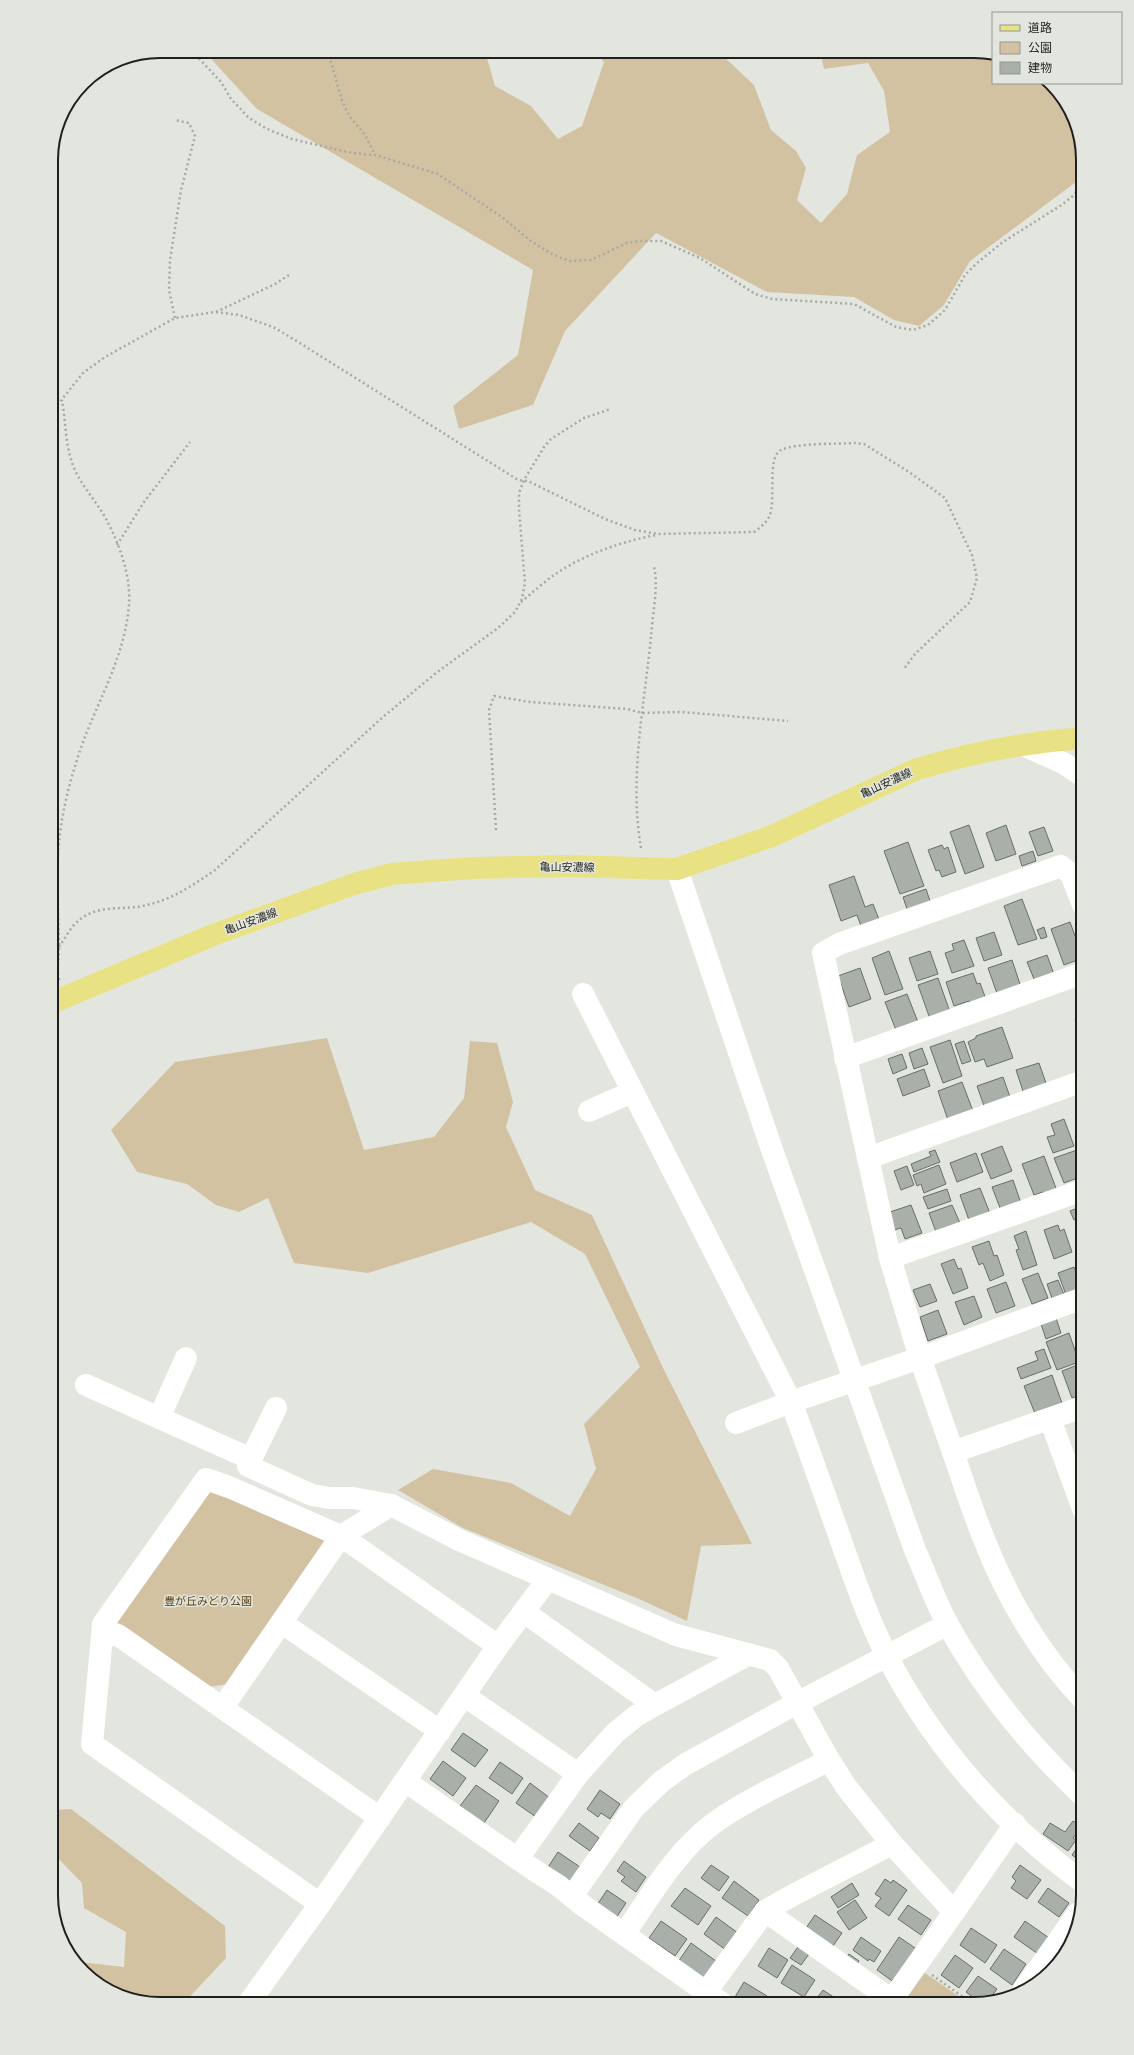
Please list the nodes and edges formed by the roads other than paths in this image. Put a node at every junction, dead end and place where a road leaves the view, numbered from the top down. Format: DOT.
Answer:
graph roads {
  1 [pos="1076,739"];
  2 [pos="1023,745"];
  3 [pos="1076,772"];
  4 [pos="676,869"];
  5 [pos="1076,885"];
  6 [pos="1076,976"];
  7 [pos="583,994"];
  8 [pos="58,1000"];
  9 [pos="845,1058"];
  10 [pos="1076,1084"];
  11 [pos="632,1092"];
  12 [pos="589,1111"];
  13 [pos="868,1158"];
  14 [pos="1076,1192"];
  15 [pos="890,1258"];
  16 [pos="1076,1301"];
  17 [pos="186,1358"];
  18 [pos="920,1358"];
  19 [pos="854,1380"];
  20 [pos="86,1385"];
  21 [pos="791,1402"];
  22 [pos="276,1408"];
  23 [pos="1076,1410"];
  24 [pos="159,1418"];
  25 [pos="1050,1419"];
  26 [pos="736,1423"];
  27 [pos="954,1452"];
  28 [pos="251,1459"];
  29 [pos="1076,1490"];
  30 [pos="391,1505"];
  31 [pos="341,1536"];
  32 [pos="548,1579"];
  33 [pos="524,1612"];
  34 [pos="282,1623"];
  35 [pos="948,1624"];
  36 [pos="102,1636"];
  37 [pos="498,1646"];
  38 [pos="750,1654"];
  39 [pos="887,1656"];
  40 [pos="1076,1692"];
  41 [pos="465,1696"];
  42 [pos="797,1703"];
  43 [pos="655,1705"];
  44 [pos="223,1707"];
  45 [pos="440,1731"];
  46 [pos="829,1760"];
  47 [pos="578,1774"];
  48 [pos="405,1781"];
  49 [pos="1076,1789"];
  50 [pos="380,1818"];
  51 [pos="1015,1824"];
  52 [pos="892,1844"];
  53 [pos="518,1858"];
  54 [pos="1076,1877"];
  55 [pos="572,1896"];
  56 [pos="320,1904"];
  57 [pos="765,1911"];
  58 [pos="954,1912"];
  59 [pos="1073,1920"];
  60 [pos="625,1933"];
  61 [pos="1031,1979"];
  62 [pos="253,1997"];
  63 [pos="714,1997"];
  64 [pos="716,1997"];
  65 [pos="884,1997"];
  66 [pos="895,1997"];
  1 -- 2 [label="main road, 亀山安濃線"];
  2 -- 3 [label="street"];
  2 -- 4 [label="main road, 亀山安濃線"];
  4 -- 8 [label="main road, 亀山安濃線"];
  4 -- 19 [label="street"];
  5 -- 9 [label="street"];
  6 -- 9 [label="street"];
  7 -- 11 [label="street"];
  9 -- 13 [label="street"];
  10 -- 13 [label="street"];
  11 -- 12 [label="street"];
  11 -- 21 [label="street"];
  13 -- 15 [label="street"];
  14 -- 15 [label="street"];
  15 -- 18 [label="street"];
  16 -- 18 [label="street"];
  17 -- 24 [label="street"];
  18 -- 19 [label="street"];
  18 -- 27 [label="street"];
  19 -- 21 [label="street"];
  19 -- 35 [label="street"];
  20 -- 24 [label="street"];
  21 -- 26 [label="street"];
  21 -- 39 [label="street"];
  22 -- 28 [label="street"];
  23 -- 25 [label="street"];
  24 -- 28 [label="street"];
  25 -- 27 [label="street"];
  25 -- 29 [label="street"];
  27 -- 40 [label="street"];
  28 -- 30 [label="street"];
  30 -- 31 [label="street"];
  30 -- 32 [label="street"];
  31 -- 34 [label="street"];
  31 -- 36 [label="street"];
  31 -- 37 [label="street"];
  32 -- 33 [label="street"];
  32 -- 38 [label="street"];
  33 -- 37 [label="street"];
  33 -- 43 [label="street"];
  34 -- 44 [label="street"];
  34 -- 45 [label="street"];
  35 -- 39 [label="street"];
  35 -- 49 [label="street"];
  36 -- 44 [label="street"];
  36 -- 56 [label="street"];
  37 -- 41 [label="street"];
  38 -- 42 [label="street"];
  38 -- 43 [label="street"];
  39 -- 42 [label="street"];
  39 -- 51 [label="street"];
  41 -- 45 [label="street"];
  41 -- 47 [label="street"];
  42 -- 46 [label="street"];
  42 -- 55 [label="street"];
  43 -- 47 [label="street"];
  44 -- 50 [label="street"];
  45 -- 48 [label="street"];
  46 -- 52 [label="street"];
  46 -- 60 [label="street"];
  47 -- 53 [label="street"];
  48 -- 50 [label="street"];
  48 -- 53 [label="street"];
  50 -- 56 [label="street"];
  51 -- 54 [label="street"];
  51 -- 58 [label="street"];
  52 -- 57 [label="street"];
  52 -- 58 [label="street"];
  53 -- 55 [label="street"];
  55 -- 60 [label="street"];
  56 -- 62 [label="street"];
  57 -- 64 [label="street"];
  57 -- 65 [label="street"];
  58 -- 66 [label="street"];
  59 -- 61 [label="street"];
  60 -- 63 [label="street"];
}
